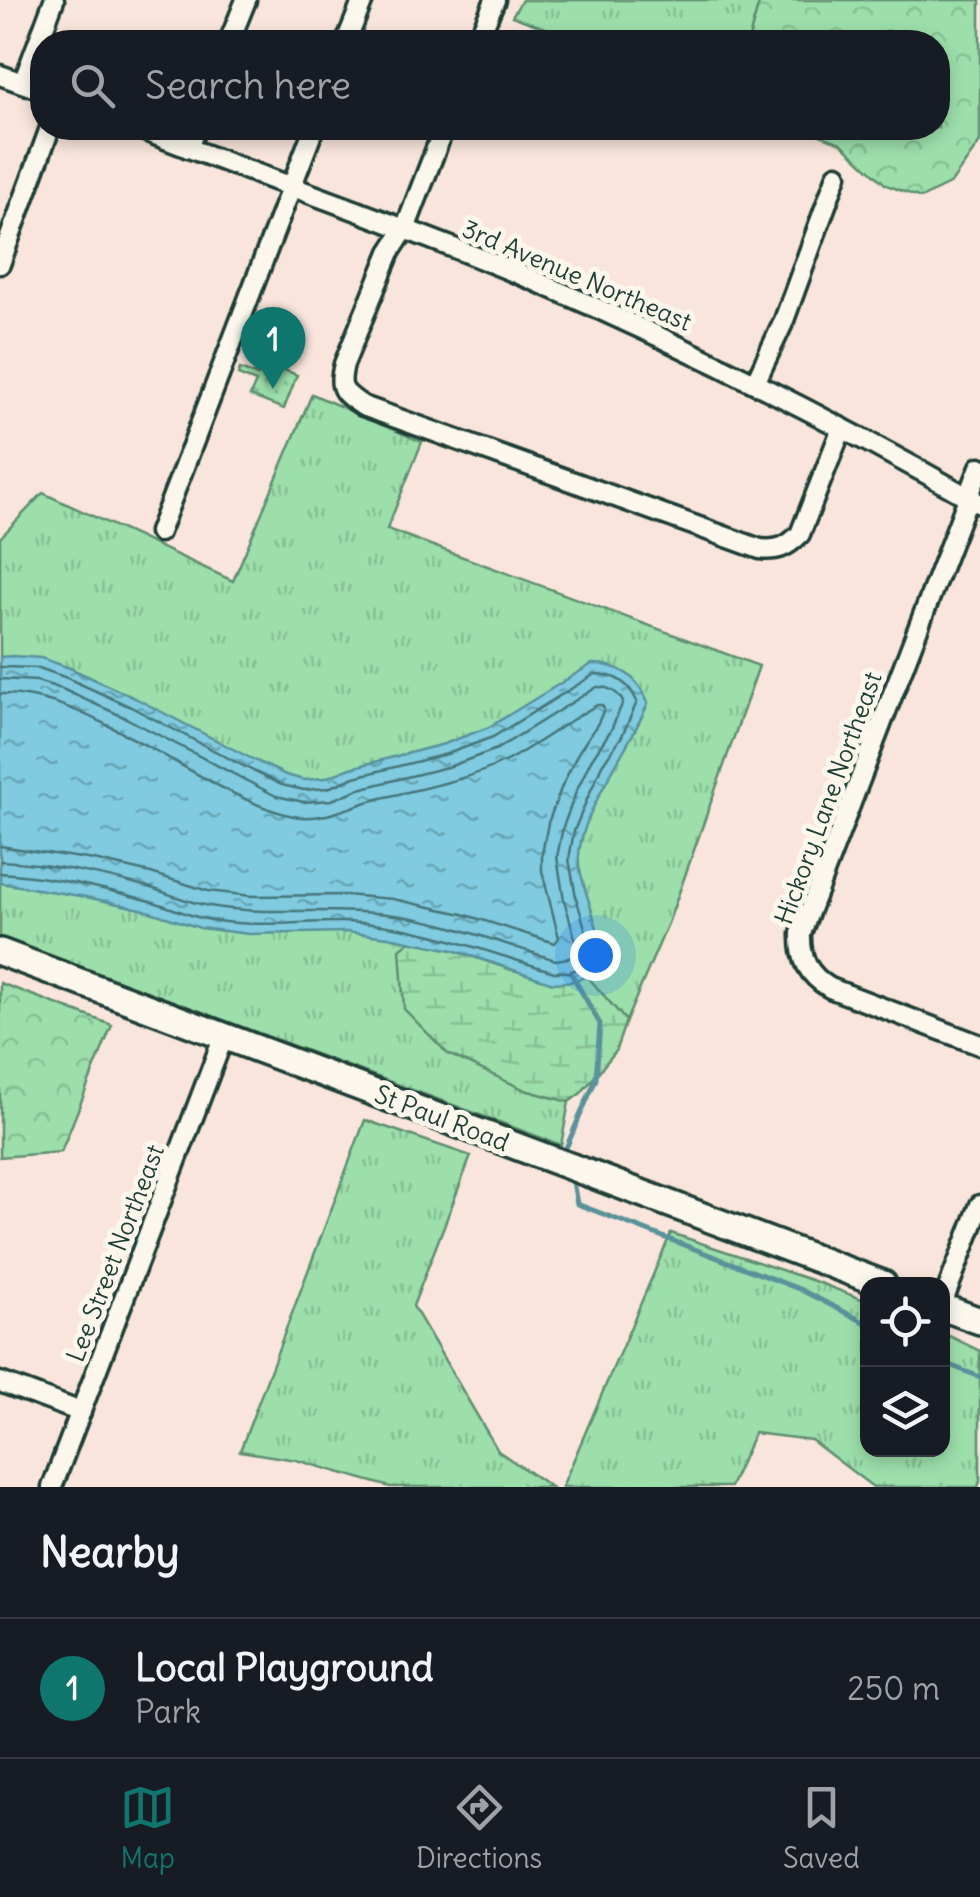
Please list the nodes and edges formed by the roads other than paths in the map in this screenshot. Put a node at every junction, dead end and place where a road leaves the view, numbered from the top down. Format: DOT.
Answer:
graph roads {
  1 [pos="54,0"];
  2 [pos="246,0"];
  3 [pos="363,0"];
  4 [pos="495,0"];
  5 [pos="43,30"];
  6 [pos="234,30"];
  7 [pos="351,30"];
  8 [pos="482,30"];
  9 [pos="30,64"];
  10 [pos="0,75"];
  11 [pos="23,83"];
  12 [pos="30,86"];
  13 [pos="46,140"];
  14 [pos="168,140"];
  15 [pos="191,140"];
  16 [pos="309,140"];
  17 [pos="439,140"];
  18 [pos="188,148"];
  19 [pos="837,174"];
  20 [pos="291,186"];
  21 [pos="405,229"];
  22 [pos="0,264"];
  23 [pos="755,383"];
  24 [pos="842,428"];
  25 [pos="980,467"];
  26 [pos="974,501"];
  27 [pos="158,532"];
  28 [pos="0,952"];
  29 [pos="224,1036"];
  30 [pos="980,1045"];
  31 [pos="980,1205"];
  32 [pos="864,1277"];
  33 [pos="950,1284"];
  34 [pos="950,1308"];
  35 [pos="980,1321"];
  36 [pos="0,1382"];
  37 [pos="80,1412"];
  38 [pos="52,1487"];
  1 -- 5 [label="street"];
  2 -- 6 [label="street"];
  3 -- 7 [label="street"];
  4 -- 8 [label="street"];
  9 -- 11 [label="street"];
  10 -- 11 [label="street"];
  11 -- 12 [label="street"];
  13 -- 22 [label="street"];
  14 -- 18 [label="street, 3rd Avenue Northeast"];
  15 -- 18 [label="street"];
  16 -- 20 [label="street"];
  17 -- 21 [label="street"];
  18 -- 20 [label="street, 3rd Avenue Northeast"];
  19 -- 23 [label="street"];
  20 -- 21 [label="street, 3rd Avenue Northeast"];
  20 -- 27 [label="street"];
  21 -- 23 [label="street, 3rd Avenue Northeast"];
  21 -- 24 [label="street"];
  23 -- 24 [label="street, 3rd Avenue Northeast"];
  24 -- 26 [label="street, 3rd Avenue Northeast"];
  25 -- 26 [label="street, Hickory Lane Northeast"];
  26 -- 30 [label="street, Hickory Lane Northeast"];
  28 -- 29 [label="street, St Paul Road"];
  29 -- 32 [label="street, St Paul Road"];
  29 -- 37 [label="street, Lee Street Northeast"];
  31 -- 33 [label="street"];
  34 -- 35 [label="street"];
  36 -- 37 [label="street"];
  37 -- 38 [label="street, Lee Street Northeast"];
}
